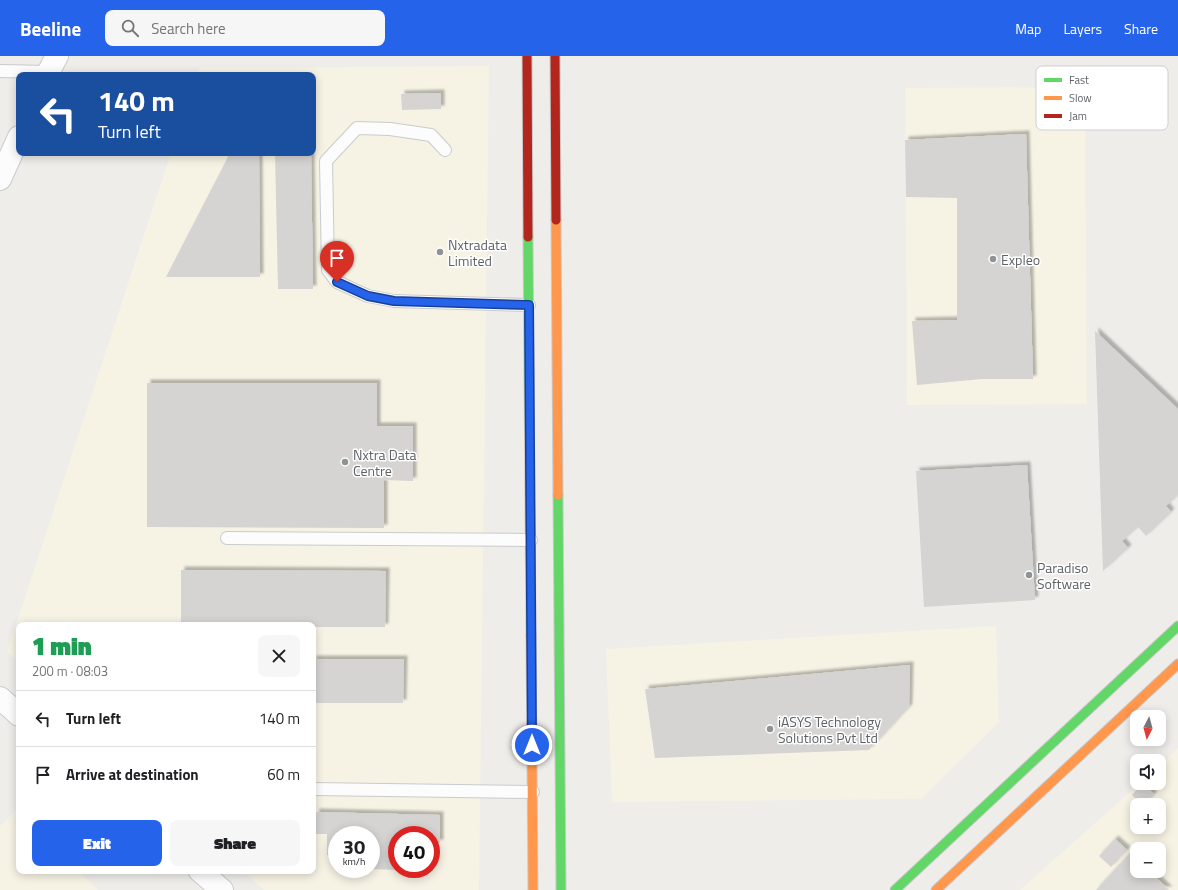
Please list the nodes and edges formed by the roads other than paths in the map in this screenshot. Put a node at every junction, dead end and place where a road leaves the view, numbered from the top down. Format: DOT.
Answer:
graph roads {
  1 [pos="527,56"];
  2 [pos="555,56"];
  3 [pos="52,64"];
  4 [pos="0,71"];
  5 [pos="16,144"];
  6 [pos="445,150"];
  7 [pos="0,179"];
  8 [pos="529,305"];
  9 [pos="227,538"];
  10 [pos="531,540"];
  11 [pos="1178,626"];
  12 [pos="1178,664"];
  13 [pos="0,698"];
  14 [pos="16,712"];
  15 [pos="316,789"];
  16 [pos="533,792"];
  17 [pos="203,874"];
  18 [pos="222,890"];
  19 [pos="533,890"];
  20 [pos="561,890"];
  21 [pos="895,890"];
  22 [pos="936,890"];
  1 -- 8 [label="street"];
  2 -- 20 [label="street"];
  3 -- 4 [label="lane"];
  5 -- 7 [label="street"];
  6 -- 8 [label="lane"];
  8 -- 10 [label="street"];
  9 -- 10 [label="lane"];
  10 -- 16 [label="street"];
  11 -- 21 [label="street"];
  12 -- 22 [label="street"];
  13 -- 14 [label="street"];
  15 -- 16 [label="lane"];
  16 -- 19 [label="street"];
  17 -- 18 [label="street"];
}
